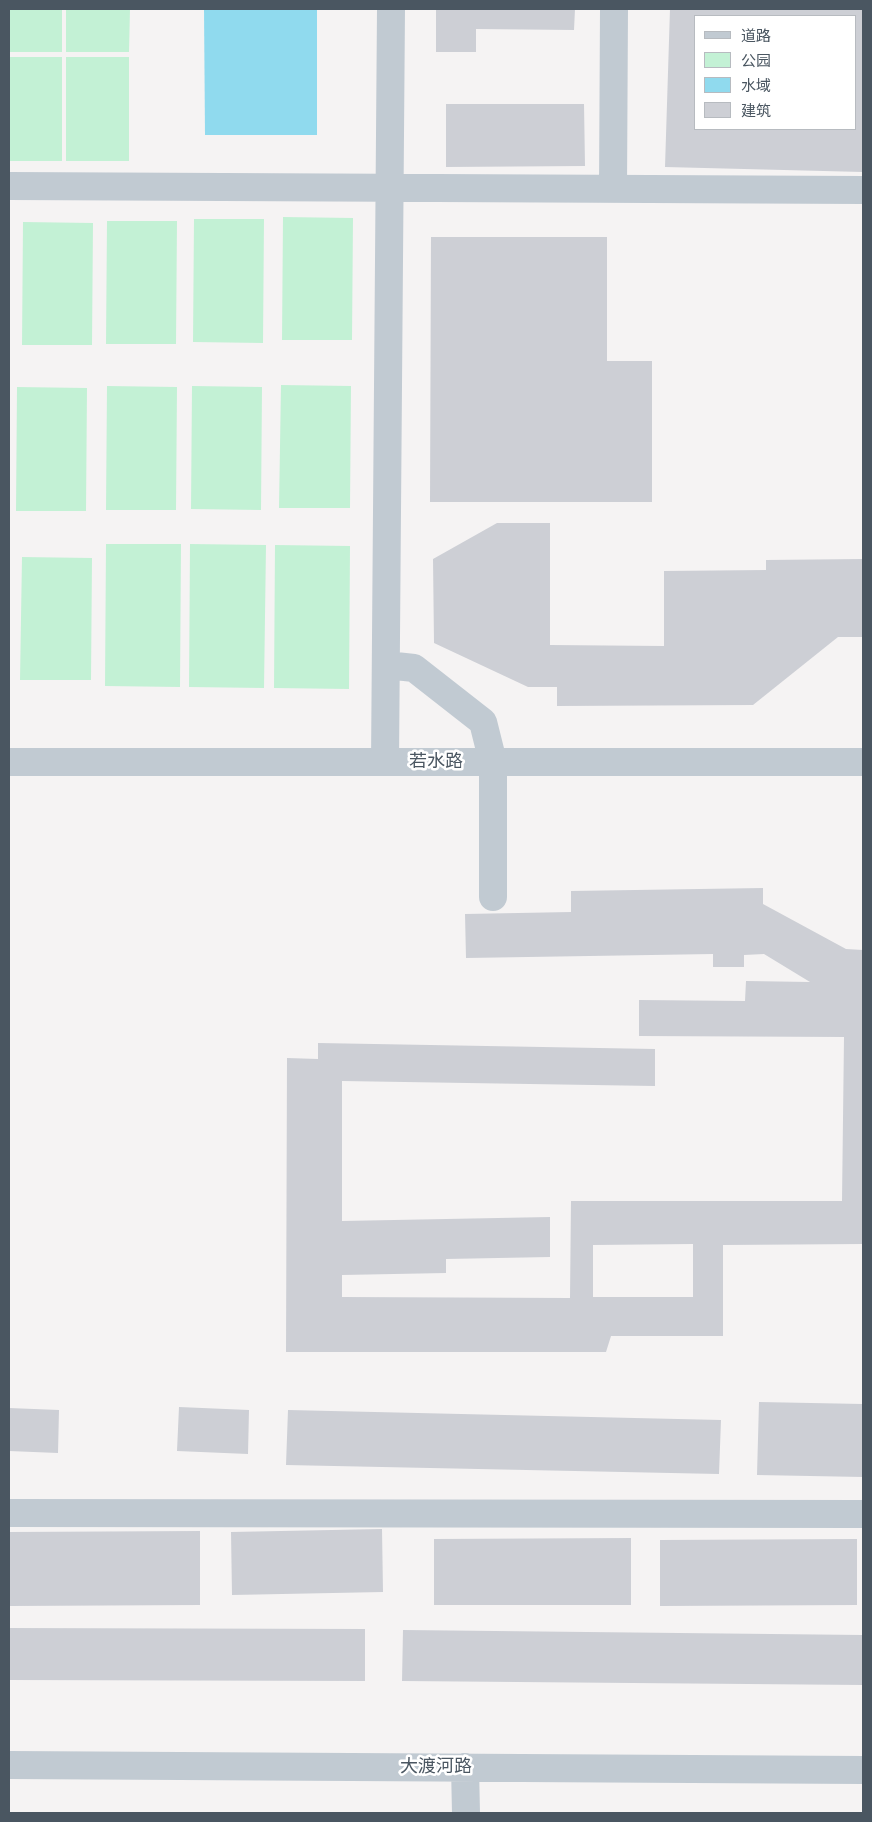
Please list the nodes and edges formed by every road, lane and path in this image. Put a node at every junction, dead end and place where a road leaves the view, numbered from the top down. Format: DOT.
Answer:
graph roads {
  1 [pos="391,9"];
  2 [pos="614,9"];
  3 [pos="9,186"];
  4 [pos="390,188"];
  5 [pos="613,189"];
  6 [pos="863,190"];
  7 [pos="386,665"];
  8 [pos="9,762"];
  9 [pos="384,762"];
  10 [pos="493,762"];
  11 [pos="863,762"];
  12 [pos="493,897"];
  13 [pos="9,1513"];
  14 [pos="863,1514"];
  15 [pos="9,1765"];
  16 [pos="465,1767"];
  17 [pos="863,1770"];
  18 [pos="466,1813"];
  1 -- 4 [label="street"];
  2 -- 5 [label="street"];
  3 -- 4 [label="street"];
  4 -- 5 [label="street"];
  4 -- 7 [label="street"];
  5 -- 6 [label="street"];
  7 -- 9 [label="street"];
  7 -- 10 [label="street"];
  8 -- 9 [label="street, 若水路"];
  9 -- 10 [label="street, 若水路"];
  10 -- 11 [label="street, 若水路"];
  10 -- 12 [label="street"];
  13 -- 14 [label="street"];
  15 -- 16 [label="street, 大渡河路"];
  16 -- 17 [label="street, 大渡河路"];
  16 -- 18 [label="street"];
}
